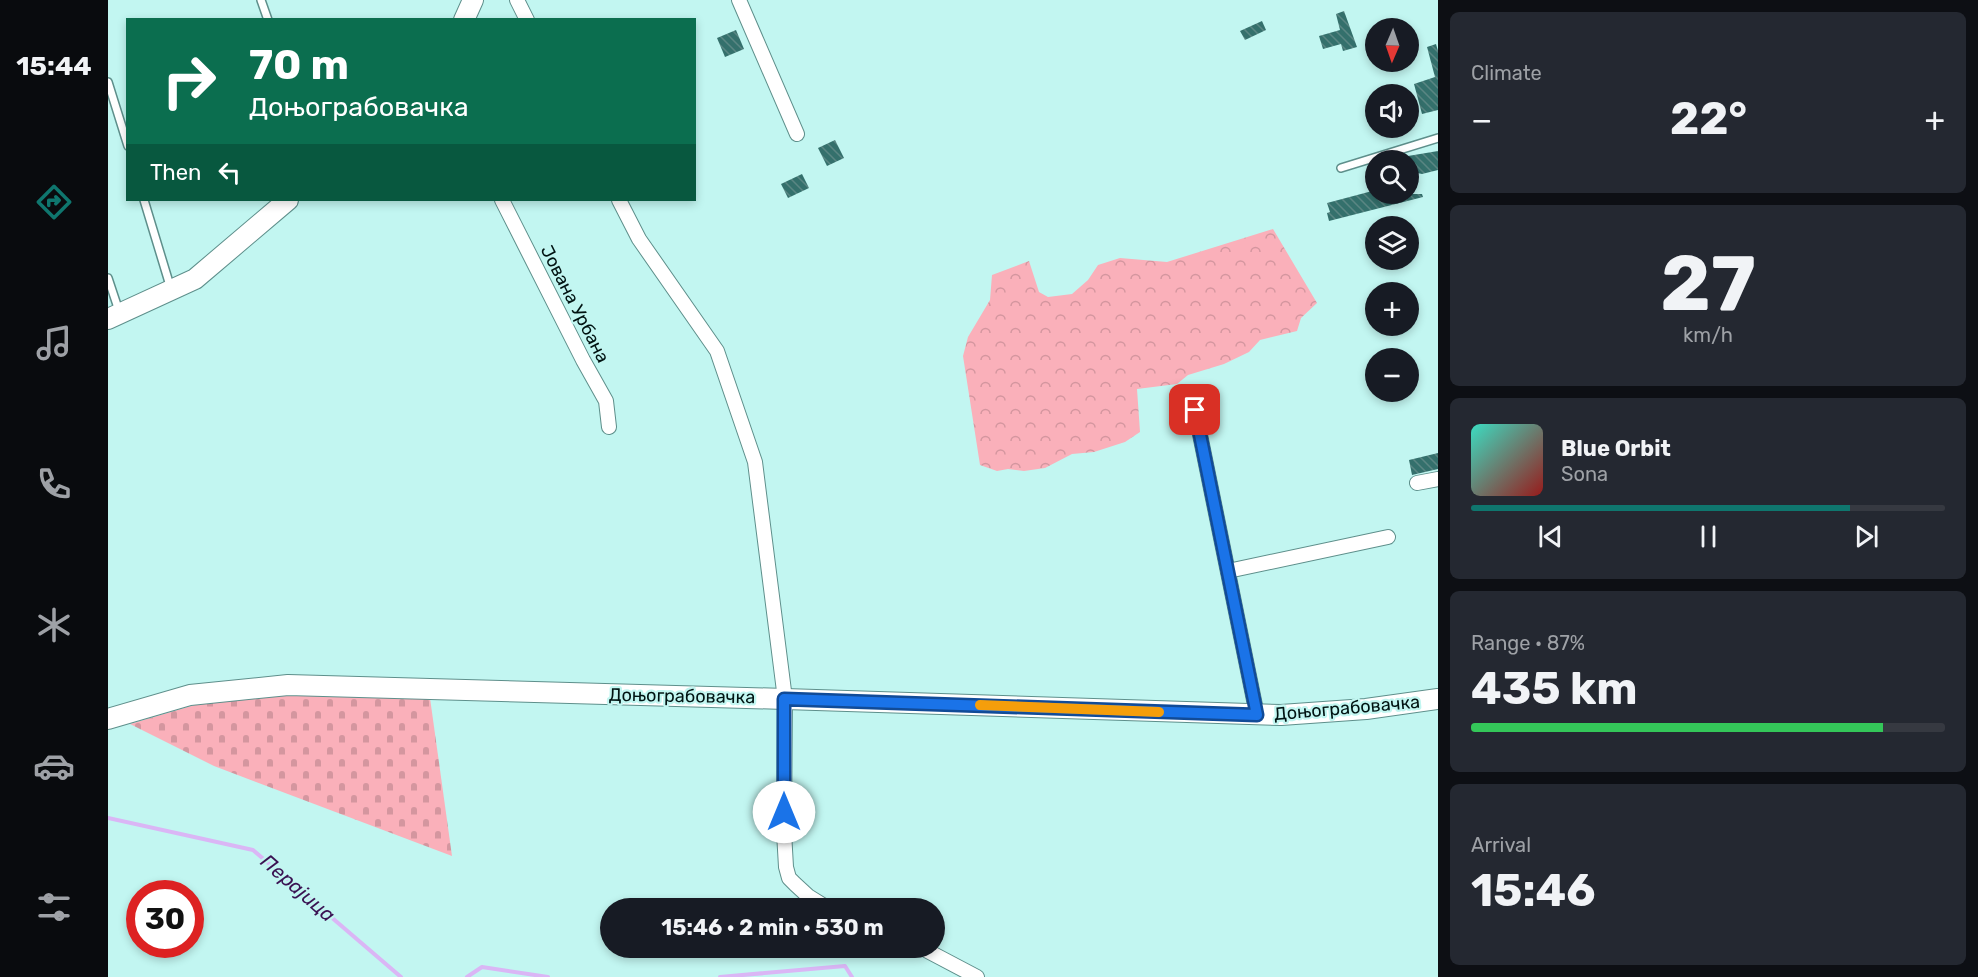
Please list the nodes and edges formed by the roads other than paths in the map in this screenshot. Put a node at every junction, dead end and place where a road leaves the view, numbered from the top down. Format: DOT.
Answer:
graph roads {
  1 [pos="261,0"];
  2 [pos="473,0"];
  3 [pos="517,0"];
  4 [pos="739,0"];
  5 [pos="267,18"];
  6 [pos="465,18"];
  7 [pos="526,18"];
  8 [pos="108,82"];
  9 [pos="797,134"];
  10 [pos="1438,138"];
  11 [pos="126,140"];
  12 [pos="1341,168"];
  13 [pos="144,201"];
  14 [pos="287,201"];
  15 [pos="503,201"];
  16 [pos="620,201"];
  17 [pos="108,278"];
  18 [pos="172,291"];
  19 [pos="114,316"];
  20 [pos="1195,410"];
  21 [pos="609,427"];
  22 [pos="1438,479"];
  23 [pos="1417,483"];
  24 [pos="1388,537"];
  25 [pos="1228,571"];
  26 [pos="784,699"];
  27 [pos="1438,699"];
  28 [pos="1257,715"];
  29 [pos="108,719"];
  30 [pos="811,898"];
  31 [pos="941,958"];
  32 [pos="977,977"];
  1 -- 5 [label="lane"];
  2 -- 6 [label="street"];
  3 -- 7 [label="street"];
  4 -- 9 [label="street"];
  8 -- 11 [label="lane"];
  10 -- 12 [label="lane"];
  13 -- 18 [label="lane"];
  14 -- 18 [label="street"];
  15 -- 21 [label="street, Јована Урбана"];
  16 -- 26 [label="street"];
  17 -- 19 [label="lane"];
  18 -- 19 [label="street"];
  20 -- 25 [label="street"];
  22 -- 23 [label="street"];
  24 -- 25 [label="street"];
  25 -- 28 [label="street"];
  26 -- 28 [label="street, Доњограбовачка"];
  26 -- 29 [label="street, Доњограбовачка"];
  26 -- 30 [label="street"];
  27 -- 28 [label="street, Доњограбовачка"];
  31 -- 32 [label="street"];
}
